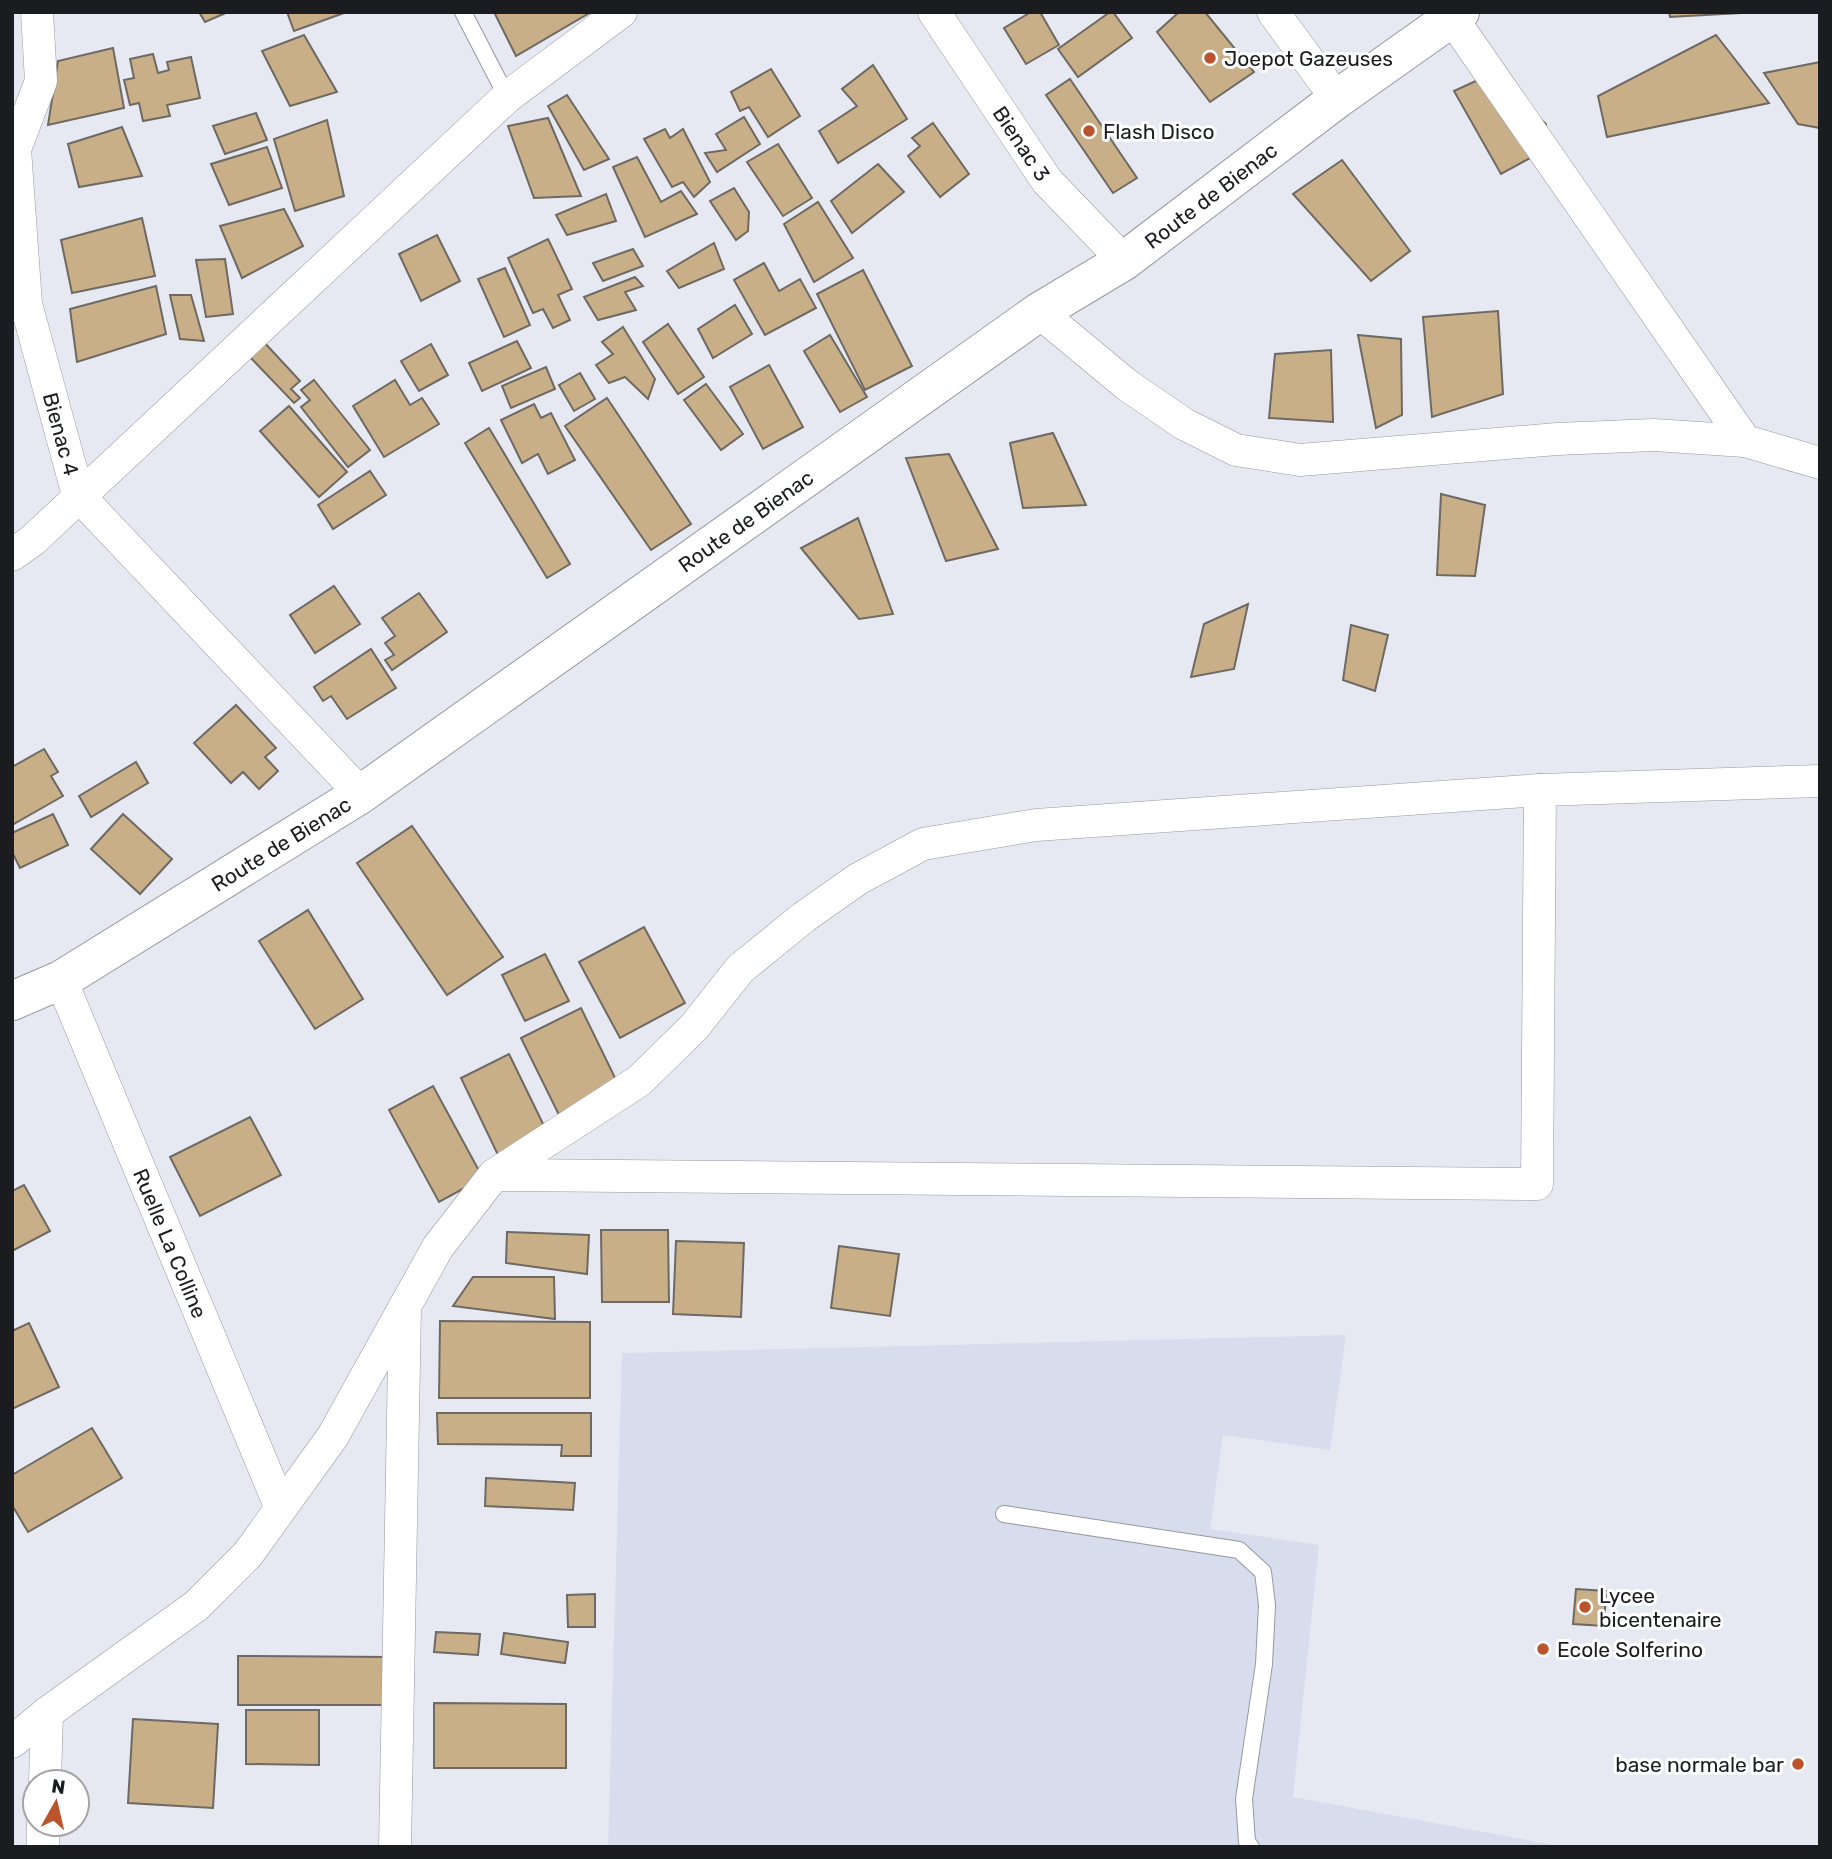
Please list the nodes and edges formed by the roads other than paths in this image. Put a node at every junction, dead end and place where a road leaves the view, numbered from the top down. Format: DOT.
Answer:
graph roads {
  1 [pos="37,12"];
  2 [pos="463,12"];
  3 [pos="621,12"];
  4 [pos="934,12"];
  5 [pos="1273,12"];
  6 [pos="1456,15"];
  7 [pos="507,97"];
  8 [pos="1337,99"];
  9 [pos="13,149"];
  10 [pos="1124,261"];
  11 [pos="1039,312"];
  12 [pos="1745,441"];
  13 [pos="1820,463"];
  14 [pos="79,495"];
  15 [pos="12,555"];
  16 [pos="1820,781"];
  17 [pos="1540,790"];
  18 [pos="361,794"];
  19 [pos="61,980"];
  20 [pos="12,1001"];
  21 [pos="494,1175"];
  22 [pos="405,1303"];
  23 [pos="280,1506"];
  24 [pos="1004,1514"];
  25 [pos="47,1713"];
  26 [pos="12,1742"];
  27 [pos="45,1768"];
  28 [pos="396,1847"];
  29 [pos="1251,1847"];
  1 -- 9 [label="street, Bienac 4"];
  2 -- 7 [label="lane"];
  3 -- 7 [label="street"];
  4 -- 10 [label="street, Bienac 3"];
  5 -- 8 [label="street"];
  6 -- 8 [label="main road, Route de Bienac"];
  6 -- 12 [label="street"];
  7 -- 14 [label="street"];
  8 -- 10 [label="main road, Route de Bienac"];
  9 -- 14 [label="street, Bienac 4"];
  10 -- 11 [label="main road, Route de Bienac"];
  11 -- 12 [label="street"];
  11 -- 18 [label="main road, Route de Bienac"];
  12 -- 13 [label="street"];
  14 -- 15 [label="street"];
  14 -- 18 [label="street, Bienac 4"];
  16 -- 17 [label="street"];
  17 -- 21 [label="street"];
  17 -- 21 [label="street"];
  18 -- 19 [label="main road, Route de Bienac"];
  19 -- 20 [label="main road, Route de Bienac"];
  19 -- 23 [label="street, Ruelle La Colline"];
  21 -- 22 [label="street"];
  22 -- 23 [label="street"];
  22 -- 28 [label="street"];
  23 -- 25 [label="street"];
  24 -- 29 [label="lane"];
  25 -- 26 [label="street"];
  25 -- 27 [label="street"];
}
